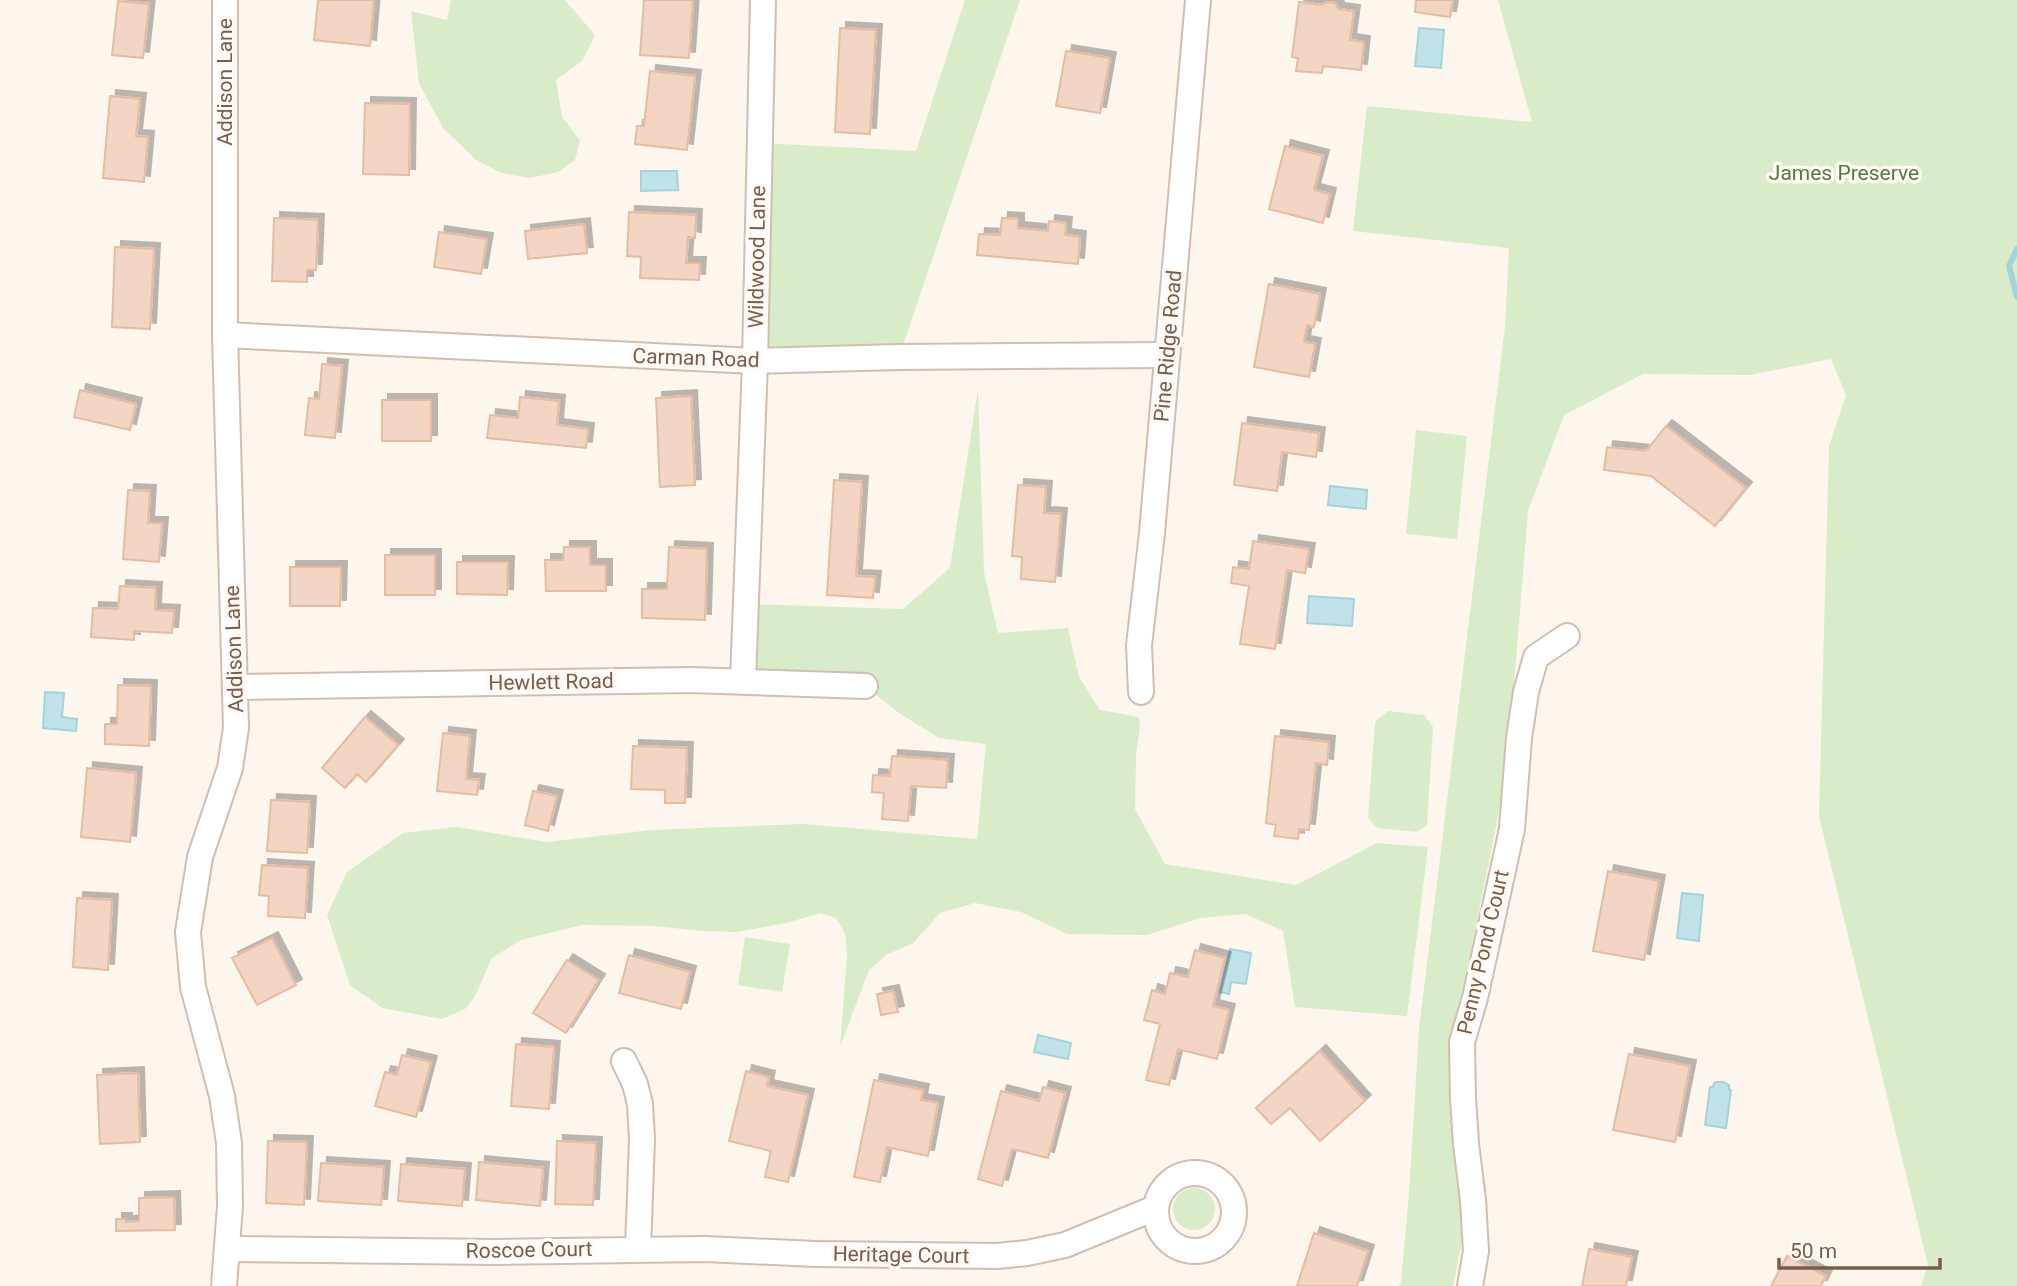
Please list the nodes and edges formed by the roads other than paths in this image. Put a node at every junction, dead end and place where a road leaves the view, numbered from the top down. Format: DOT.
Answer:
graph roads {
  1 [pos="225,0"];
  2 [pos="763,0"];
  3 [pos="1198,0"];
  4 [pos="225,335"];
  5 [pos="1166,355"];
  6 [pos="755,361"];
  7 [pos="1567,636"];
  8 [pos="743,681"];
  9 [pos="865,686"];
  10 [pos="236,687"];
  11 [pos="1141,692"];
  12 [pos="624,1061"];
  13 [pos="1155,1208"];
  14 [pos="228,1249"];
  15 [pos="638,1249"];
  16 [pos="224,1286"];
  17 [pos="1471,1286"];
  1 -- 4 [label="street, Addison Lane"];
  2 -- 6 [label="street, Wildwood Lane"];
  3 -- 5 [label="street, Pine Ridge Road"];
  4 -- 6 [label="street, Carman Road"];
  4 -- 10 [label="street, Addison Lane"];
  5 -- 6 [label="street, Carman Road"];
  5 -- 11 [label="street, Pine Ridge Road"];
  6 -- 8 [label="street, Wildwood Lane"];
  7 -- 17 [label="street, Penny Pond Court"];
  8 -- 9 [label="street, Hewlett Road"];
  8 -- 10 [label="street, Hewlett Road"];
  10 -- 14 [label="street, Addison Lane"];
  12 -- 15 [label="street"];
  13 -- 15 [label="street, Heritage Court"];
  14 -- 15 [label="street, Roscoe Court"];
  14 -- 16 [label="street, Addison Lane"];
}
